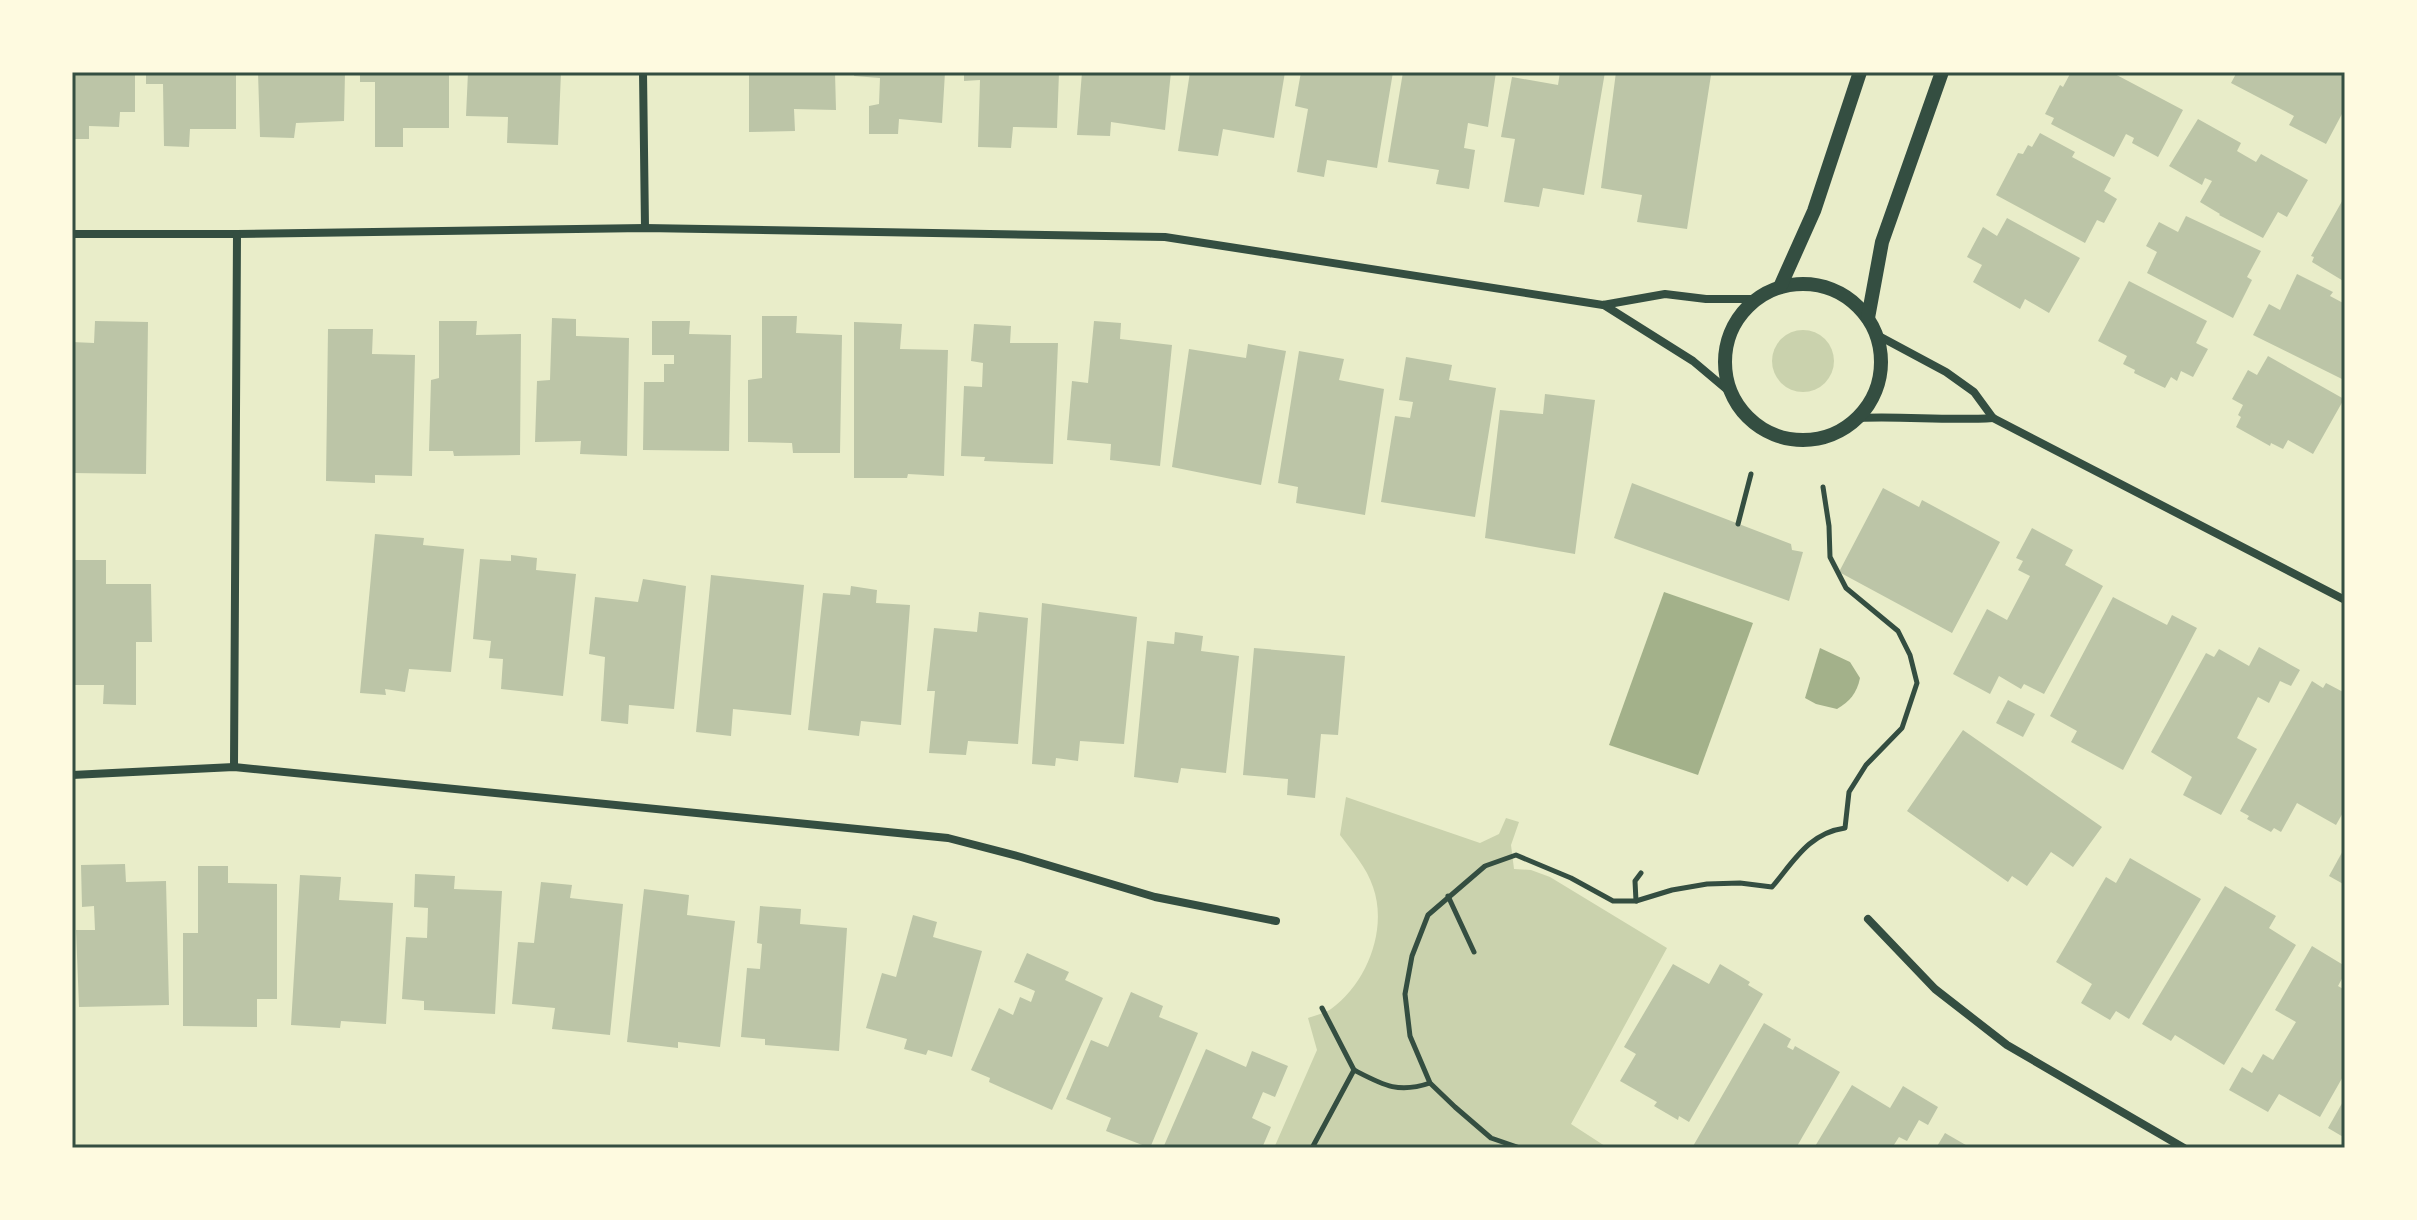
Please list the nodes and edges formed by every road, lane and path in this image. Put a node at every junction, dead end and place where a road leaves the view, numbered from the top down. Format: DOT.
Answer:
graph roads {
  1 [pos="643,72"];
  2 [pos="1860,72"];
  3 [pos="1942,72"];
  4 [pos="645,228"];
  5 [pos="72,234"];
  6 [pos="237,234"];
  7 [pos="1780,287"];
  8 [pos="1755,299"];
  9 [pos="1603,305"];
  10 [pos="1868,318"];
  11 [pos="1877,335"];
  12 [pos="1731,393"];
  13 [pos="1859,418"];
  14 [pos="1993,418"];
  15 [pos="1751,474"];
  16 [pos="1823,487"];
  17 [pos="1738,524"];
  18 [pos="2345,600"];
  19 [pos="234,767"];
  20 [pos="72,775"];
  21 [pos="1641,873"];
  22 [pos="1448,896"];
  23 [pos="1636,901"];
  24 [pos="1868,919"];
  25 [pos="1276,921"];
  26 [pos="1474,952"];
  27 [pos="1322,1008"];
  28 [pos="1354,1070"];
  29 [pos="1430,1083"];
  30 [pos="1312,1148"];
  31 [pos="1520,1148"];
  32 [pos="2184,1148"];
  1 -- 4 [label="street"];
  2 -- 7 [label="street"];
  3 -- 10 [label="street"];
  4 -- 6 [label="street"];
  4 -- 9 [label="street"];
  5 -- 6 [label="street"];
  6 -- 19 [label="street"];
  7 -- 8 [label="street"];
  7 -- 10 [label="street"];
  8 -- 9 [label="street"];
  8 -- 12 [label="street"];
  9 -- 12 [label="street"];
  10 -- 11 [label="street"];
  11 -- 13 [label="street"];
  11 -- 14 [label="street"];
  12 -- 13 [label="street"];
  13 -- 14 [label="street"];
  14 -- 18 [label="street"];
  15 -- 17 [label="path"];
  16 -- 23 [label="path"];
  19 -- 20 [label="street"];
  19 -- 25 [label="street"];
  21 -- 23 [label="path"];
  22 -- 23 [label="path"];
  22 -- 26 [label="path"];
  22 -- 29 [label="path"];
  24 -- 32 [label="street"];
  27 -- 28 [label="path"];
  28 -- 29 [label="path"];
  28 -- 30 [label="path"];
  29 -- 31 [label="path"];
}
